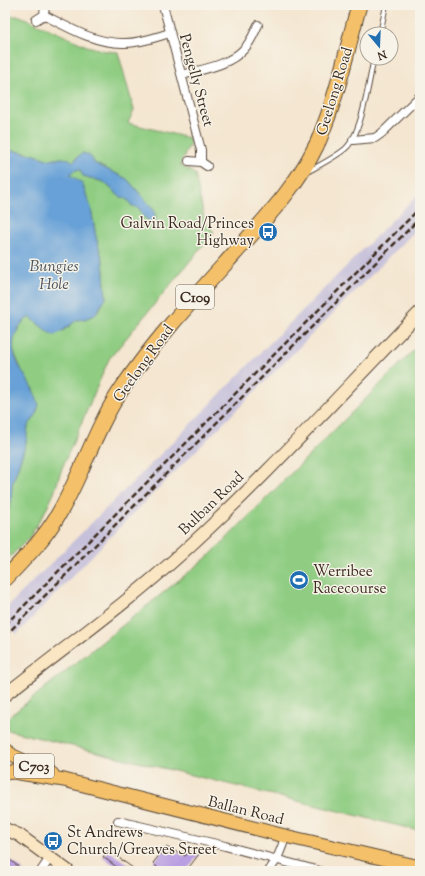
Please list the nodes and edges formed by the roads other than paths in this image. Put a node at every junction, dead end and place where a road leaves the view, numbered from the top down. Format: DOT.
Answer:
graph roads {
  1 [pos="45,5"];
  2 [pos="163,5"];
  3 [pos="359,5"];
  4 [pos="386,5"];
  5 [pos="44,15"];
  6 [pos="36,20"];
  7 [pos="258,25"];
  8 [pos="382,26"];
  9 [pos="170,33"];
  10 [pos="372,66"];
  11 [pos="182,75"];
  12 [pos="420,96"];
  13 [pos="353,140"];
  14 [pos="189,161"];
  15 [pos="297,178"];
  16 [pos="420,312"];
  17 [pos="5,579"];
  18 [pos="5,695"];
  19 [pos="5,750"];
  20 [pos="5,772"];
  21 [pos="64,780"];
  22 [pos="5,820"];
  23 [pos="118,821"];
  24 [pos="5,829"];
  25 [pos="19,835"];
  26 [pos="285,836"];
  27 [pos="50,858"];
  28 [pos="276,860"];
  29 [pos="420,867"];
  30 [pos="62,869"];
  31 [pos="41,871"];
  32 [pos="269,871"];
  33 [pos="320,871"];
  1 -- 5 [label="street"];
  2 -- 9 [label="street, Pengelly Street"];
  3 -- 15 [label="highway, Geelong Road / C109"];
  4 -- 8 [label="lane"];
  5 -- 6 [label="street"];
  5 -- 9 [label="street"];
  7 -- 11 [label="street"];
  9 -- 11 [label="street, Pengelly Street"];
  10 -- 13 [label="lane"];
  11 -- 14 [label="street, Pengelly Street"];
  12 -- 13 [label="street"];
  13 -- 15 [label="lane"];
  15 -- 17 [label="highway, Geelong Road / C109"];
  16 -- 18 [label="street, Bulban Road"];
  19 -- 21 [label="main road, Ballan Road / C703"];
  20 -- 21 [label="main road, Ballan Road / C703"];
  21 -- 26 [label="main road, Ballan Road / C703"];
  22 -- 25 [label="street"];
  23 -- 28 [label="street"];
  24 -- 25 [label="street"];
  25 -- 27 [label="street"];
  26 -- 28 [label="street"];
  26 -- 29 [label="main road, Ballan Road / C703"];
  27 -- 30 [label="street"];
  27 -- 31 [label="street"];
  28 -- 32 [label="street"];
  28 -- 33 [label="street"];
}
